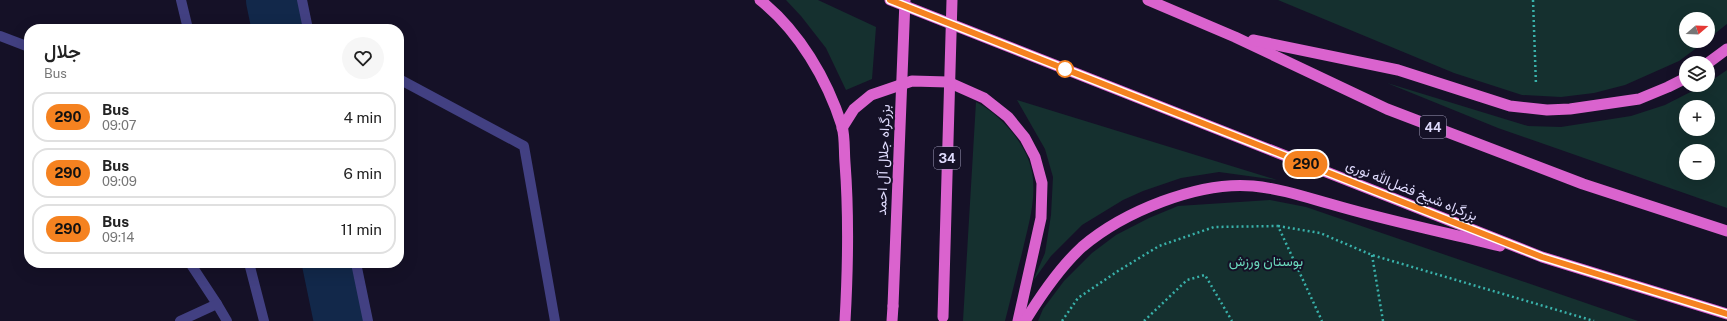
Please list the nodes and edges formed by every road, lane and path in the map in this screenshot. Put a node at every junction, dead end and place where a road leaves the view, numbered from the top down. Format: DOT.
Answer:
graph roads {
  1 [pos="181,0"];
  2 [pos="302,0"];
  3 [pos="760,0"];
  4 [pos="890,0"];
  5 [pos="905,0"];
  6 [pos="952,0"];
  7 [pos="1148,0"];
  8 [pos="1533,0"];
  9 [pos="187,24"];
  10 [pos="307,24"];
  11 [pos="0,36"];
  12 [pos="1235,37"];
  13 [pos="24,45"];
  14 [pos="1727,49"];
  15 [pos="1715,58"];
  16 [pos="404,82"];
  17 [pos="1679,82"];
  18 [pos="1536,88"];
  19 [pos="842,128"];
  20 [pos="1278,226"];
  21 [pos="1727,231"];
  22 [pos="1372,255"];
  23 [pos="1542,257"];
  24 [pos="193,268"];
  25 [pos="250,268"];
  26 [pos="357,268"];
  27 [pos="217,304"];
  28 [pos="1727,314"];
  29 [pos="943,319"];
  30 [pos="180,321"];
  31 [pos="227,321"];
  32 [pos="264,321"];
  33 [pos="368,321"];
  34 [pos="555,321"];
  35 [pos="845,321"];
  36 [pos="892,321"];
  37 [pos="1018,321"];
  38 [pos="1025,321"];
  39 [pos="1062,321"];
  40 [pos="1144,321"];
  41 [pos="1232,321"];
  42 [pos="1322,321"];
  43 [pos="1383,321"];
  44 [pos="1594,321"];
  1 -- 9 [label="street"];
  2 -- 10 [label="street"];
  3 -- 19 [label="highway"];
  4 -- 23 [label="highway, بزرگراه شیخ فضل‌الله نوری"];
  5 -- 36 [label="highway, بزرگراه جلال آل احمد, bridge"];
  6 -- 29 [label="highway, 34, bridge"];
  7 -- 12 [label="highway, 44"];
  8 -- 18 [label="path"];
  11 -- 13 [label="street"];
  12 -- 17 [label="highway"];
  12 -- 21 [label="highway, 44"];
  14 -- 15 [label="highway"];
  16 -- 34 [label="street"];
  19 -- 35 [label="highway"];
  19 -- 37 [label="highway"];
  20 -- 22 [label="path"];
  20 -- 39 [label="path"];
  20 -- 42 [label="path"];
  22 -- 43 [label="path"];
  22 -- 44 [label="path"];
  23 -- 28 [label="highway, بزرگراه شیخ فضل‌الله نوری"];
  23 -- 38 [label="highway"];
  24 -- 27 [label="street"];
  25 -- 32 [label="street"];
  26 -- 33 [label="street"];
  27 -- 30 [label="street"];
  27 -- 31 [label="street"];
  40 -- 41 [label="path"];
}
